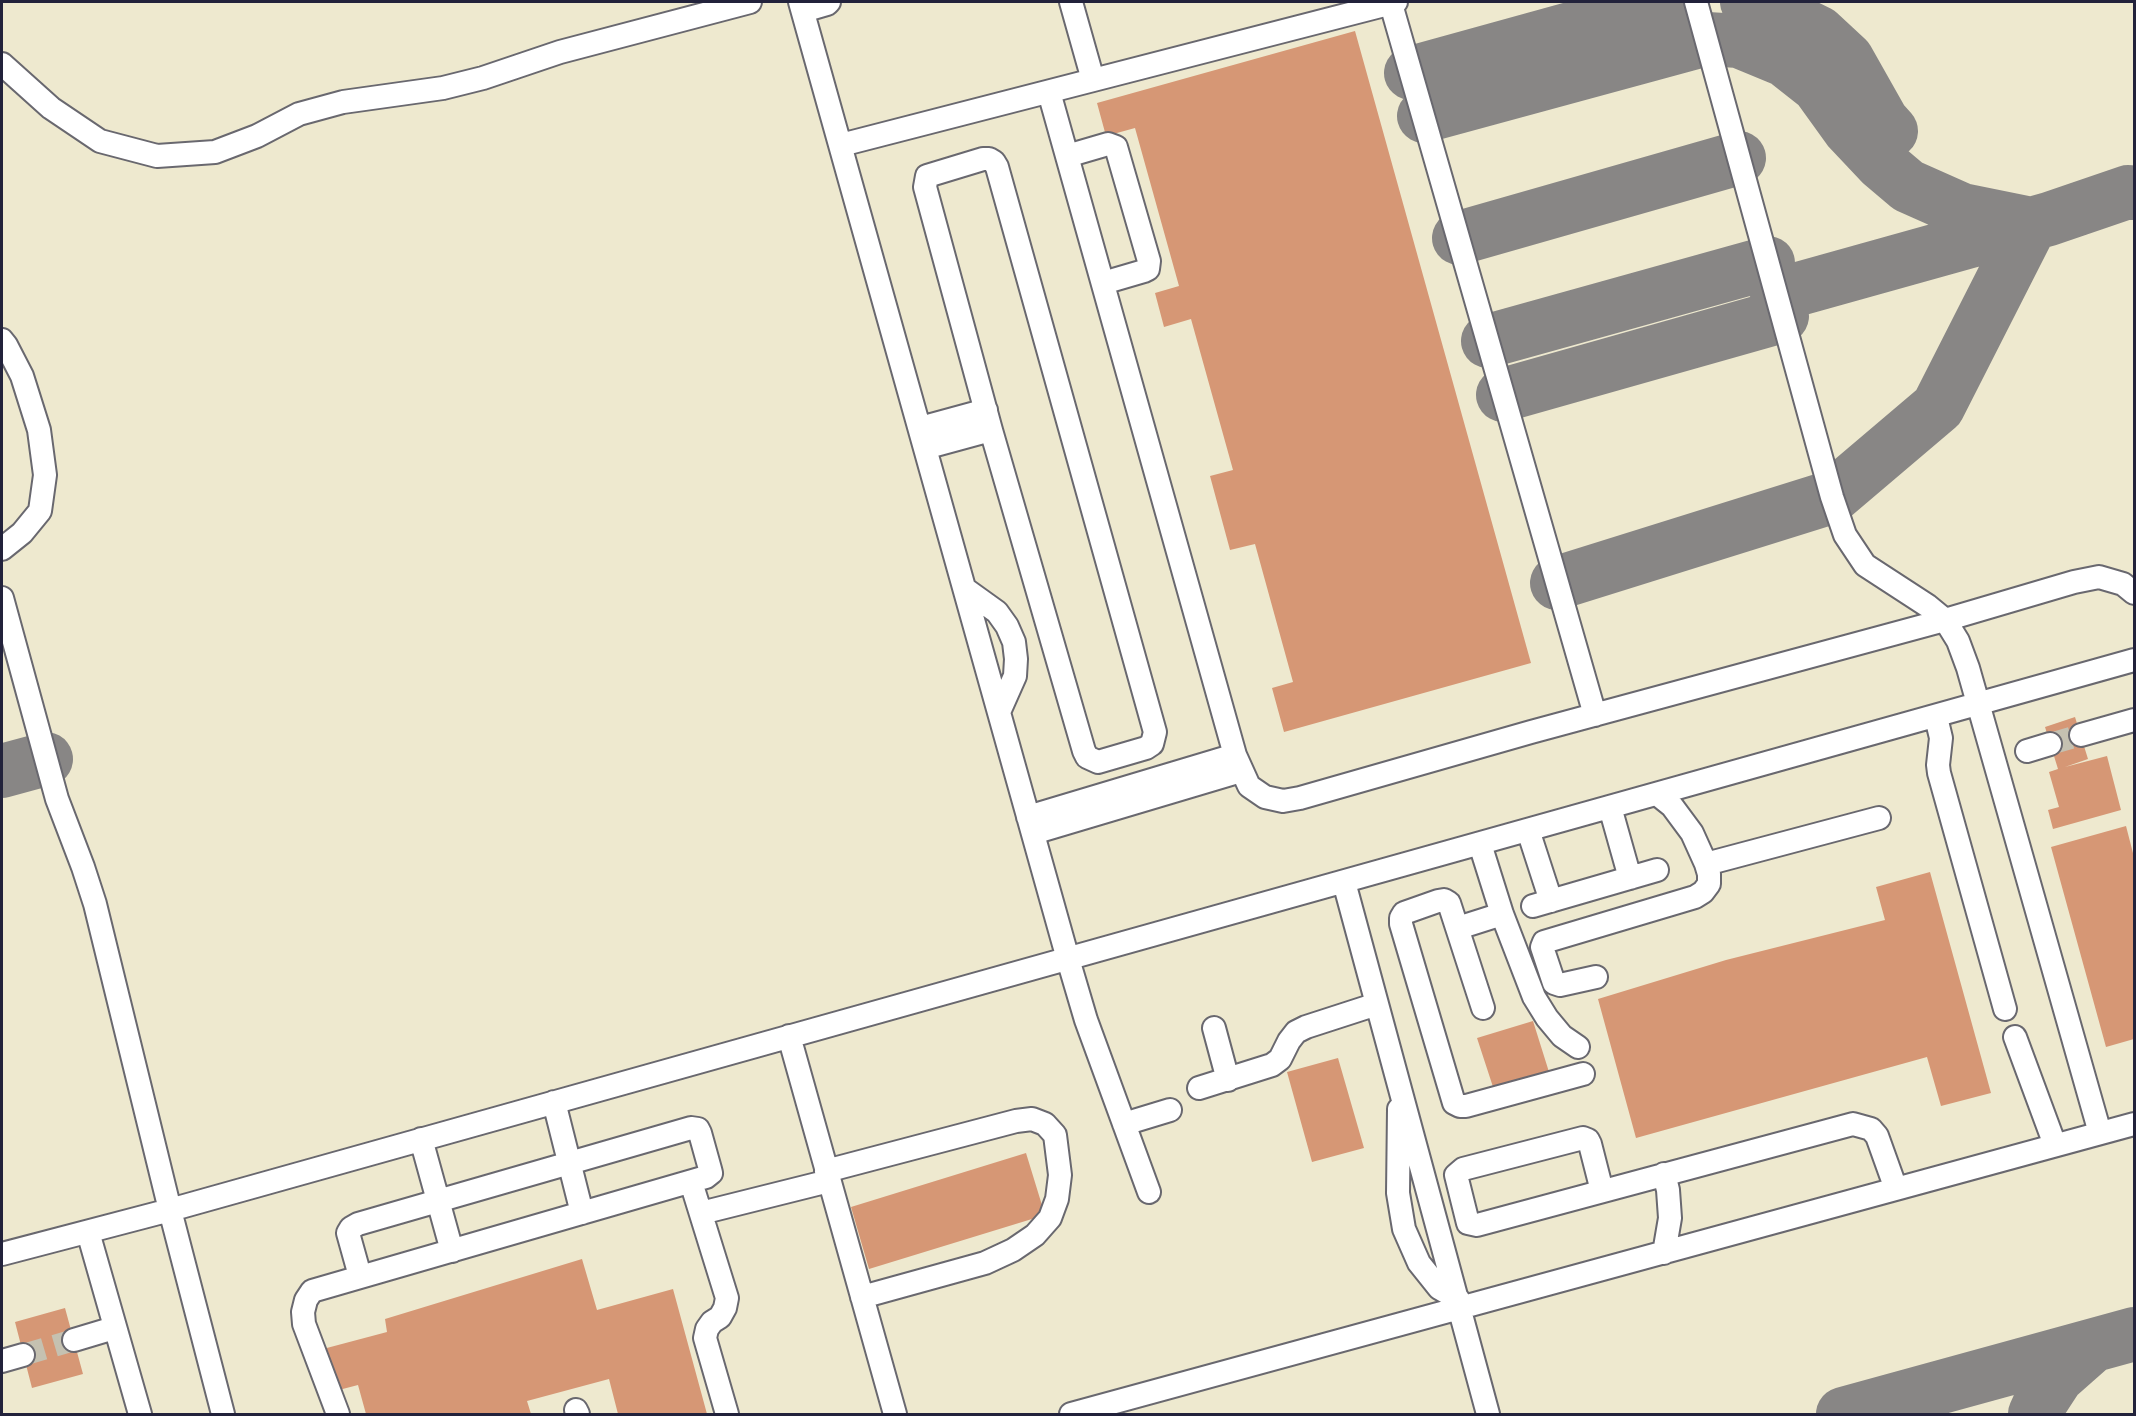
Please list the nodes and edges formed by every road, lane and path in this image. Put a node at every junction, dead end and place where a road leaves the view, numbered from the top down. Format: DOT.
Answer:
graph roads {
  1 [pos="750,2"];
  2 [pos="830,2"];
  3 [pos="1071,2"];
  4 [pos="1696,2"];
  5 [pos="1394,3"];
  6 [pos="802,6"];
  7 [pos="2,64"];
  8 [pos="1093,80"];
  9 [pos="1049,92"];
  10 [pos="841,146"];
  11 [pos="1067,156"];
  12 [pos="1103,283"];
  13 [pos="2,340"];
  14 [pos="988,420"];
  15 [pos="922,438"];
  16 [pos="2,549"];
  17 [pos="965,589"];
  18 [pos="2134,593"];
  19 [pos="2,598"];
  20 [pos="1945,620"];
  21 [pos="2134,660"];
  22 [pos="1979,705"];
  23 [pos="999,712"];
  24 [pos="1595,715"];
  25 [pos="1936,717"];
  26 [pos="2134,720"];
  27 [pos="2081,735"];
  28 [pos="2050,744"];
  29 [pos="2027,751"];
  30 [pos="1238,763"];
  31 [pos="1657,794"];
  32 [pos="1610,807"];
  33 [pos="1879,818"];
  34 [pos="1031,825"];
  35 [pos="1528,830"];
  36 [pos="1480,844"];
  37 [pos="1706,864"];
  38 [pos="1657,870"];
  39 [pos="1630,878"];
  40 [pos="1344,882"];
  41 [pos="1502,914"];
  42 [pos="1458,928"];
  43 [pos="1068,959"];
  44 [pos="1596,977"];
  45 [pos="1377,1004"];
  46 [pos="1483,1008"];
  47 [pos="2005,1009"];
  48 [pos="1214,1028"];
  49 [pos="789,1036"];
  50 [pos="2015,1036"];
  51 [pos="1578,1047"];
  52 [pos="1583,1074"];
  53 [pos="1228,1080"];
  54 [pos="1400,1086"];
  55 [pos="1199,1088"];
  56 [pos="554,1102"];
  57 [pos="1170,1110"];
  58 [pos="1124,1124"];
  59 [pos="2134,1124"];
  60 [pos="2100,1133"];
  61 [pos="421,1139"];
  62 [pos="2055,1145"];
  63 [pos="569,1163"];
  64 [pos="1664,1174"];
  65 [pos="828,1176"];
  66 [pos="691,1182"];
  67 [pos="1896,1189"];
  68 [pos="1602,1191"];
  69 [pos="1149,1192"];
  70 [pos="439,1201"];
  71 [pos="170,1210"];
  72 [pos="582,1213"];
  73 [pos="701,1213"];
  74 [pos="88,1232"];
  75 [pos="453,1251"];
  76 [pos="1664,1253"];
  77 [pos="2,1254"];
  78 [pos="360,1276"];
  79 [pos="862,1297"];
  80 [pos="1459,1304"];
  81 [pos="114,1328"];
  82 [pos="74,1340"];
  83 [pos="140,1414"];
  84 [pos="223,1414"];
  85 [pos="338,1414"];
  86 [pos="727,1414"];
  87 [pos="895,1414"];
  88 [pos="1071,1414"];
  89 [pos="1488,1414"];
  1 -- 7 [label="lane"];
  2 -- 6 [label="lane"];
  3 -- 8 [label="lane"];
  4 -- 20 [label="lane"];
  5 -- 8 [label="lane"];
  5 -- 24 [label="lane"];
  6 -- 10 [label="lane"];
  8 -- 9 [label="lane"];
  9 -- 10 [label="lane"];
  9 -- 11 [label="lane"];
  10 -- 15 [label="lane"];
  11 -- 12 [label="lane"];
  11 -- 12 [label="lane"];
  12 -- 30 [label="lane"];
  13 -- 16 [label="lane"];
  14 -- 14 [label="lane"];
  14 -- 15 [label="lane"];
  15 -- 17 [label="lane"];
  17 -- 23 [label="lane"];
  17 -- 23 [label="lane"];
  18 -- 20 [label="lane"];
  19 -- 71 [label="lane"];
  20 -- 22 [label="lane"];
  20 -- 24 [label="lane"];
  21 -- 22 [label="lane"];
  22 -- 25 [label="lane"];
  22 -- 60 [label="lane"];
  23 -- 34 [label="lane"];
  24 -- 30 [label="lane"];
  25 -- 31 [label="lane"];
  25 -- 47 [label="lane"];
  26 -- 27 [label="lane"];
  28 -- 29 [label="lane"];
  30 -- 34 [label="lane"];
  31 -- 32 [label="lane"];
  31 -- 37 [label="lane"];
  32 -- 35 [label="lane"];
  32 -- 39 [label="lane"];
  33 -- 37 [label="lane"];
  34 -- 43 [label="lane"];
  35 -- 36 [label="lane"];
  35 -- 39 [label="lane"];
  36 -- 40 [label="lane"];
  36 -- 41 [label="lane"];
  37 -- 44 [label="lane"];
  38 -- 39 [label="lane"];
  40 -- 43 [label="lane"];
  40 -- 45 [label="lane"];
  41 -- 42 [label="lane"];
  41 -- 51 [label="lane"];
  42 -- 46 [label="lane"];
  42 -- 52 [label="lane"];
  43 -- 49 [label="lane"];
  43 -- 58 [label="lane"];
  45 -- 53 [label="lane"];
  45 -- 54 [label="lane"];
  48 -- 53 [label="lane"];
  49 -- 56 [label="lane"];
  49 -- 65 [label="lane"];
  50 -- 62 [label="lane"];
  53 -- 55 [label="lane"];
  54 -- 80 [label="lane"];
  54 -- 80 [label="lane"];
  56 -- 61 [label="lane"];
  56 -- 63 [label="lane"];
  57 -- 58 [label="lane"];
  58 -- 69 [label="lane"];
  59 -- 60 [label="lane"];
  60 -- 62 [label="lane"];
  61 -- 70 [label="lane"];
  61 -- 71 [label="lane"];
  62 -- 67 [label="lane"];
  63 -- 66 [label="lane"];
  63 -- 70 [label="lane"];
  63 -- 72 [label="lane"];
  64 -- 67 [label="lane"];
  64 -- 68 [label="lane"];
  64 -- 76 [label="lane"];
  65 -- 73 [label="lane"];
  65 -- 79 [label="lane"];
  65 -- 79 [label="lane"];
  66 -- 72 [label="lane"];
  66 -- 73 [label="lane"];
  67 -- 76 [label="lane"];
  68 -- 68 [label="lane"];
  70 -- 75 [label="lane"];
  70 -- 78 [label="lane"];
  71 -- 74 [label="lane"];
  71 -- 84 [label="lane"];
  72 -- 75 [label="lane"];
  73 -- 86 [label="lane"];
  74 -- 77 [label="lane"];
  74 -- 81 [label="lane"];
  75 -- 78 [label="lane"];
  76 -- 80 [label="lane"];
  78 -- 85 [label="lane"];
  79 -- 87 [label="lane"];
  80 -- 88 [label="lane"];
  80 -- 89 [label="lane"];
  81 -- 82 [label="lane"];
  81 -- 83 [label="lane"];
}
